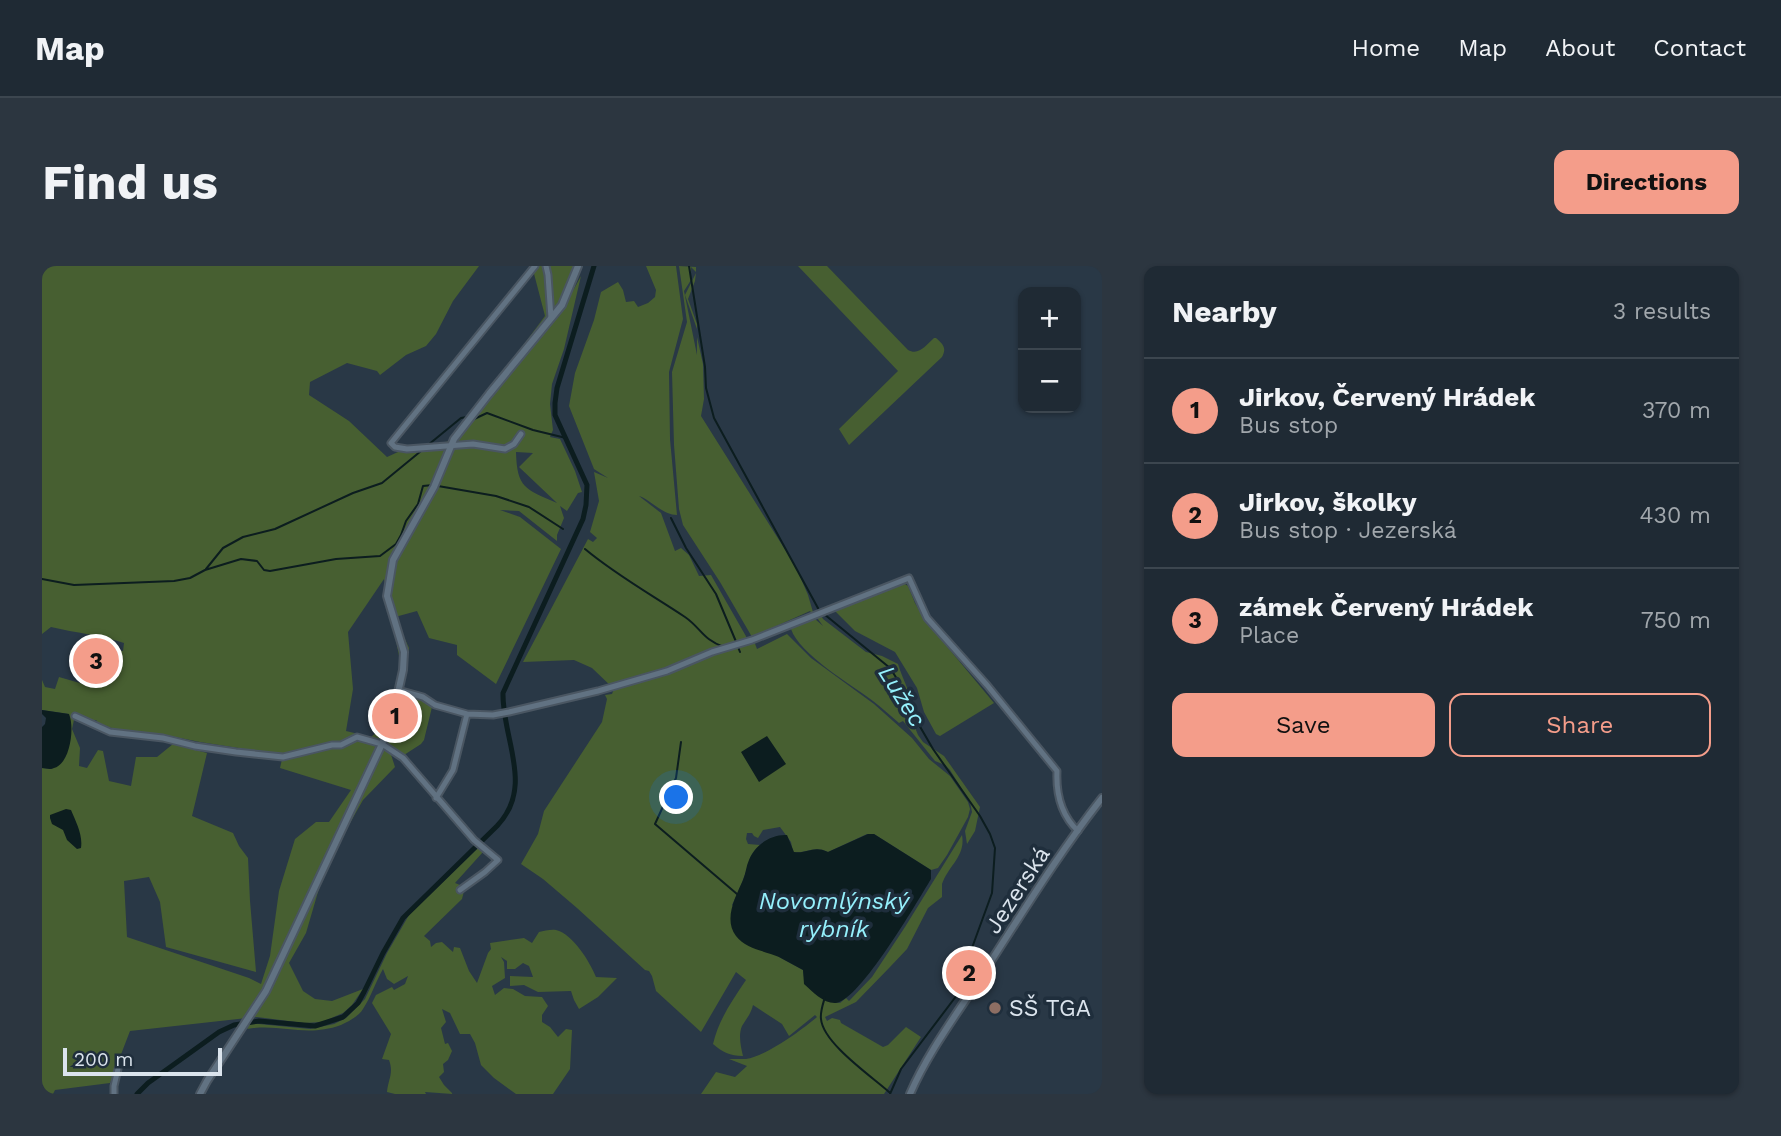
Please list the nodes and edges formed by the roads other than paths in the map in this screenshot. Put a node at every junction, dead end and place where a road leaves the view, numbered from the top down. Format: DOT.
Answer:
graph roads {
  1 [pos="535,266"];
  2 [pos="546,266"];
  3 [pos="578,266"];
  4 [pos="551,318"];
  5 [pos="521,434"];
  6 [pos="452,444"];
  7 [pos="398,690"];
  8 [pos="467,714"];
  9 [pos="75,716"];
  10 [pos="382,744"];
  11 [pos="436,798"];
  12 [pos="1102,798"];
  13 [pos="1078,831"];
  14 [pos="460,890"];
  15 [pos="118,1069"];
  16 [pos="114,1094"];
  17 [pos="201,1094"];
  18 [pos="910,1094"];
  1 -- 6 [label="street"];
  2 -- 4 [label="street"];
  3 -- 4 [label="street"];
  4 -- 6 [label="street"];
  5 -- 6 [label="street"];
  6 -- 7 [label="street"];
  7 -- 8 [label="street"];
  7 -- 10 [label="street"];
  8 -- 11 [label="street"];
  8 -- 13 [label="street"];
  9 -- 10 [label="street"];
  10 -- 11 [label="street"];
  10 -- 17 [label="street"];
  11 -- 14 [label="street"];
  12 -- 13 [label="street, Jezerská"];
  13 -- 18 [label="street, Jezerská"];
  15 -- 16 [label="street"];
}
